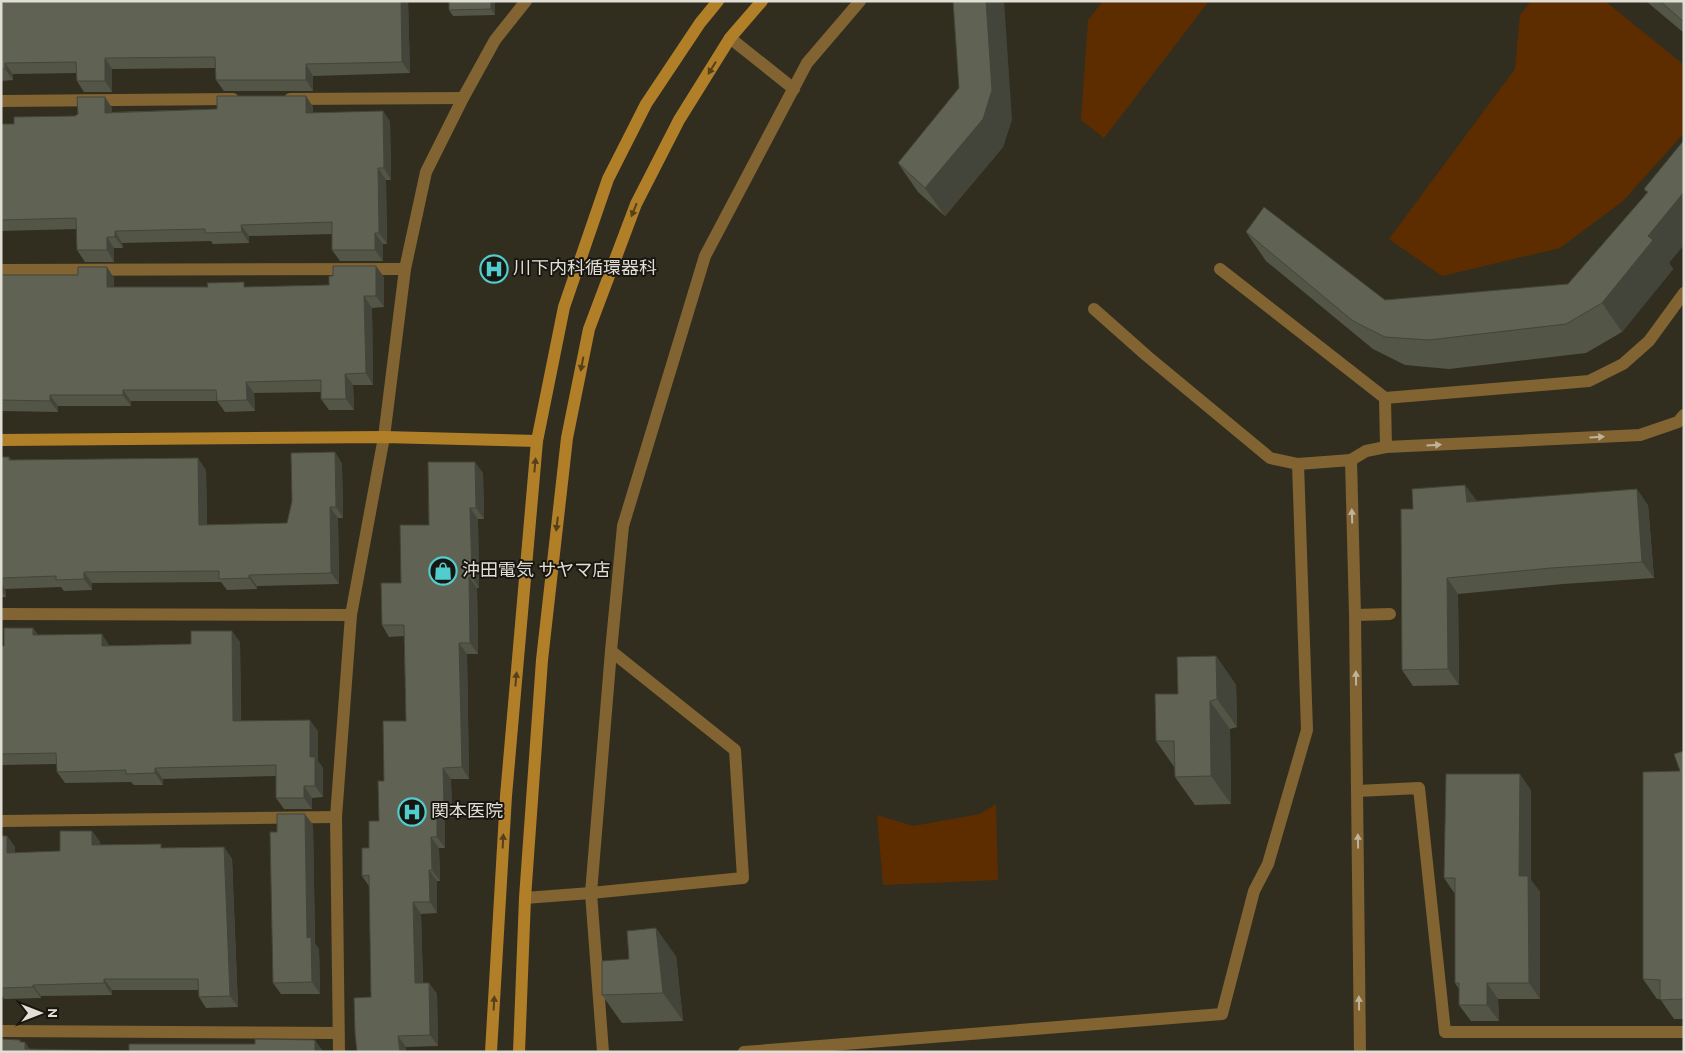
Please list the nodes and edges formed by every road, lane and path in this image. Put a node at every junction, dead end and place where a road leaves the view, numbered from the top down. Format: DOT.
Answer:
graph roads {
  1 [pos="526,1"];
  2 [pos="718,1"];
  3 [pos="762,1"];
  4 [pos="860,1"];
  5 [pos="730,38"];
  6 [pos="794,89"];
  7 [pos="463,98"];
  8 [pos="247,99"];
  9 [pos="276,99"];
  10 [pos="1,101"];
  11 [pos="405,269"];
  12 [pos="1220,269"];
  13 [pos="1,270"];
  14 [pos="1684,293"];
  15 [pos="1094,309"];
  16 [pos="1385,398"];
  17 [pos="1684,415"];
  18 [pos="384,437"];
  19 [pos="1,440"];
  20 [pos="537,441"];
  21 [pos="1386,447"];
  22 [pos="1351,460"];
  23 [pos="1298,464"];
  24 [pos="1,614"];
  25 [pos="1390,614"];
  26 [pos="351,615"];
  27 [pos="1355,615"];
  28 [pos="611,651"];
  29 [pos="1357,790"];
  30 [pos="336,817"];
  31 [pos="1,821"];
  32 [pos="591,893"];
  33 [pos="525,898"];
  34 [pos="1,1031"];
  35 [pos="1684,1032"];
  36 [pos="338,1033"];
  37 [pos="339,1052"];
  38 [pos="491,1052"];
  39 [pos="519,1052"];
  40 [pos="603,1052"];
  41 [pos="744,1052"];
  42 [pos="1360,1052"];
  1 -- 7 [label="street"];
  2 -- 20 [label="street"];
  3 -- 5 [label="street"];
  4 -- 6 [label="street"];
  5 -- 6 [label="street"];
  5 -- 33 [label="street, one-way"];
  6 -- 28 [label="street"];
  7 -- 9 [label="street"];
  7 -- 11 [label="street"];
  8 -- 10 [label="street"];
  11 -- 13 [label="street"];
  11 -- 18 [label="street"];
  12 -- 16 [label="street"];
  14 -- 16 [label="street"];
  15 -- 23 [label="street"];
  16 -- 21 [label="street"];
  21 -- 17 [label="street, one-way"];
  18 -- 19 [label="street"];
  18 -- 20 [label="street"];
  18 -- 26 [label="street"];
  38 -- 20 [label="street, one-way"];
  21 -- 22 [label="street"];
  22 -- 23 [label="street"];
  27 -- 22 [label="street, one-way"];
  23 -- 41 [label="street"];
  24 -- 26 [label="street"];
  25 -- 27 [label="street"];
  26 -- 30 [label="street"];
  29 -- 27 [label="street, one-way"];
  28 -- 32 [label="street"];
  28 -- 32 [label="street"];
  29 -- 35 [label="street"];
  42 -- 29 [label="street, one-way"];
  30 -- 31 [label="street"];
  30 -- 36 [label="street"];
  32 -- 33 [label="street"];
  32 -- 40 [label="street"];
  33 -- 39 [label="street"];
  34 -- 36 [label="street"];
  36 -- 37 [label="street"];
}
